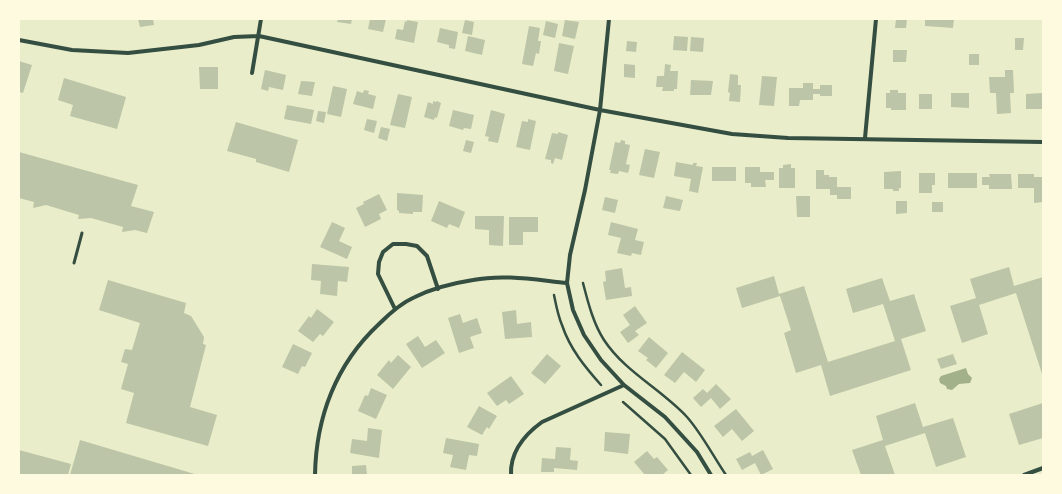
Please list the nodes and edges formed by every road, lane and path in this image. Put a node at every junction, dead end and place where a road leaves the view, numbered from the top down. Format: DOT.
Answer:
graph roads {
  1 [pos="261,19"];
  2 [pos="610,19"];
  3 [pos="876,19"];
  4 [pos="259,36"];
  5 [pos="19,40"];
  6 [pos="252,73"];
  7 [pos="600,110"];
  8 [pos="865,138"];
  9 [pos="1043,142"];
  10 [pos="82,233"];
  11 [pos="74,263"];
  12 [pos="567,283"];
  13 [pos="582,283"];
  14 [pos="438,288"];
  15 [pos="554,295"];
  16 [pos="395,309"];
  17 [pos="601,385"];
  18 [pos="624,385"];
  19 [pos="623,402"];
  20 [pos="1043,468"];
  21 [pos="315,475"];
  22 [pos="511,475"];
  23 [pos="691,475"];
  24 [pos="711,475"];
  25 [pos="726,475"];
  26 [pos="1024,475"];
  1 -- 4 [label="street"];
  2 -- 7 [label="street"];
  3 -- 8 [label="street"];
  4 -- 5 [label="street"];
  4 -- 6 [label="street"];
  4 -- 7 [label="street"];
  7 -- 8 [label="street"];
  7 -- 12 [label="street"];
  8 -- 9 [label="street"];
  10 -- 11 [label="lane"];
  12 -- 14 [label="street"];
  12 -- 18 [label="street"];
  13 -- 25 [label="path"];
  14 -- 16 [label="street"];
  14 -- 16 [label="street"];
  15 -- 17 [label="path"];
  16 -- 21 [label="street"];
  18 -- 22 [label="street"];
  18 -- 24 [label="street"];
  19 -- 23 [label="path"];
  20 -- 26 [label="street"];
}
